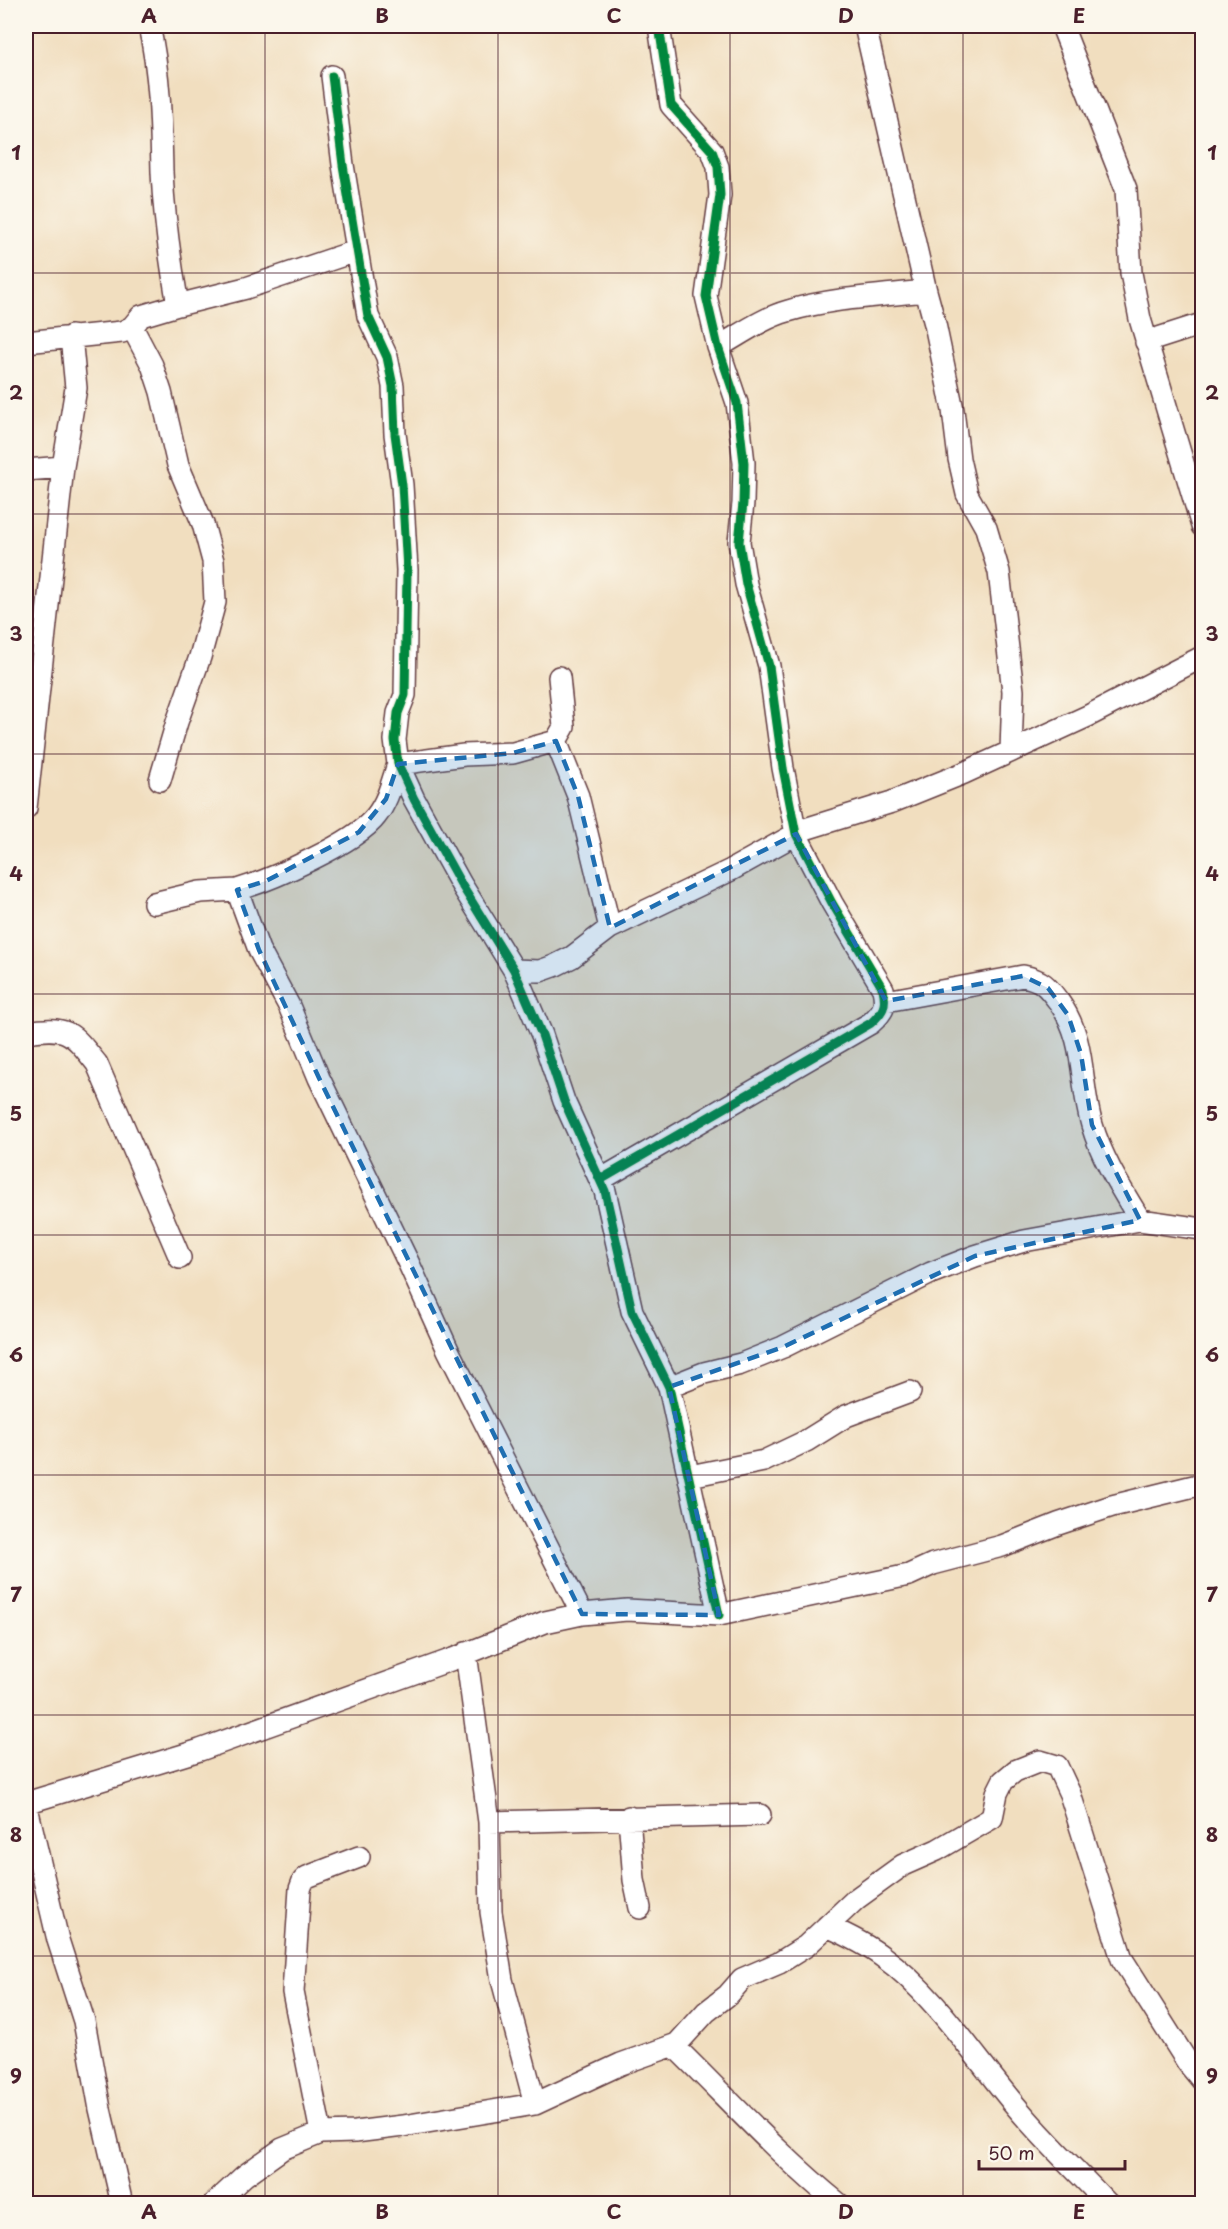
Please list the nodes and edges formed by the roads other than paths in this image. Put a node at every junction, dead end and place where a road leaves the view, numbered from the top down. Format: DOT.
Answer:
graph roads {
  1 [pos="149,26"];
  2 [pos="659,26"];
  3 [pos="865,26"];
  4 [pos="1062,26"];
  5 [pos="332,76"];
  6 [pos="356,251"];
  7 [pos="926,291"];
  8 [pos="178,304"];
  9 [pos="1203,324"];
  10 [pos="132,327"];
  11 [pos="71,336"];
  12 [pos="26,342"];
  13 [pos="1146,342"];
  14 [pos="718,347"];
  15 [pos="63,467"];
  16 [pos="26,470"];
  17 [pos="1203,526"];
  18 [pos="1203,657"];
  19 [pos="559,676"];
  20 [pos="556,741"];
  21 [pos="1011,751"];
  22 [pos="398,764"];
  23 [pos="160,780"];
  24 [pos="26,808"];
  25 [pos="796,834"];
  26 [pos="237,890"];
  27 [pos="154,903"];
  28 [pos="610,928"];
  29 [pos="514,970"];
  30 [pos="886,1001"];
  31 [pos="26,1032"];
  32 [pos="600,1180"];
  33 [pos="1140,1220"];
  34 [pos="1203,1229"];
  35 [pos="180,1258"];
  36 [pos="669,1386"];
  37 [pos="910,1392"];
  38 [pos="690,1476"];
  39 [pos="1203,1484"];
  40 [pos="582,1614"];
  41 [pos="719,1615"];
  42 [pos="466,1653"];
  43 [pos="26,1803"];
  44 [pos="760,1815"];
  45 [pos="628,1817"];
  46 [pos="489,1822"];
  47 [pos="359,1857"];
  48 [pos="640,1908"];
  49 [pos="827,1926"];
  50 [pos="677,2044"];
  51 [pos="1203,2080"];
  52 [pos="535,2103"];
  53 [pos="321,2133"];
  54 [pos="122,2204"];
  55 [pos="214,2204"];
  56 [pos="839,2204"];
  57 [pos="1108,2204"];
  1 -- 8 [label="street"];
  2 -- 14 [label="street"];
  3 -- 7 [label="street"];
  4 -- 13 [label="street"];
  5 -- 6 [label="street"];
  6 -- 8 [label="street"];
  6 -- 22 [label="street"];
  7 -- 14 [label="street"];
  7 -- 21 [label="street"];
  8 -- 10 [label="street"];
  9 -- 13 [label="street"];
  10 -- 11 [label="street"];
  10 -- 23 [label="street"];
  11 -- 12 [label="street"];
  11 -- 15 [label="street"];
  13 -- 17 [label="street"];
  14 -- 25 [label="street"];
  15 -- 16 [label="street"];
  15 -- 24 [label="street"];
  18 -- 21 [label="street"];
  19 -- 20 [label="street"];
  20 -- 22 [label="street"];
  20 -- 28 [label="street"];
  21 -- 25 [label="street"];
  22 -- 26 [label="street"];
  22 -- 29 [label="street"];
  25 -- 28 [label="street"];
  25 -- 30 [label="street"];
  26 -- 27 [label="street"];
  26 -- 40 [label="street"];
  28 -- 29 [label="street"];
  29 -- 32 [label="street"];
  30 -- 32 [label="street"];
  30 -- 33 [label="street"];
  31 -- 35 [label="street"];
  32 -- 36 [label="street"];
  33 -- 34 [label="street"];
  33 -- 36 [label="street"];
  36 -- 38 [label="street"];
  37 -- 38 [label="street"];
  38 -- 41 [label="street"];
  39 -- 41 [label="street"];
  40 -- 41 [label="street"];
  40 -- 42 [label="street"];
  42 -- 43 [label="street"];
  42 -- 46 [label="street"];
  43 -- 54 [label="street"];
  44 -- 45 [label="street"];
  45 -- 46 [label="street"];
  45 -- 48 [label="street"];
  46 -- 52 [label="street"];
  47 -- 53 [label="street"];
  49 -- 50 [label="street"];
  49 -- 51 [label="street"];
  49 -- 57 [label="street"];
  50 -- 52 [label="street"];
  50 -- 56 [label="street"];
  52 -- 53 [label="street"];
  53 -- 55 [label="street"];
}
